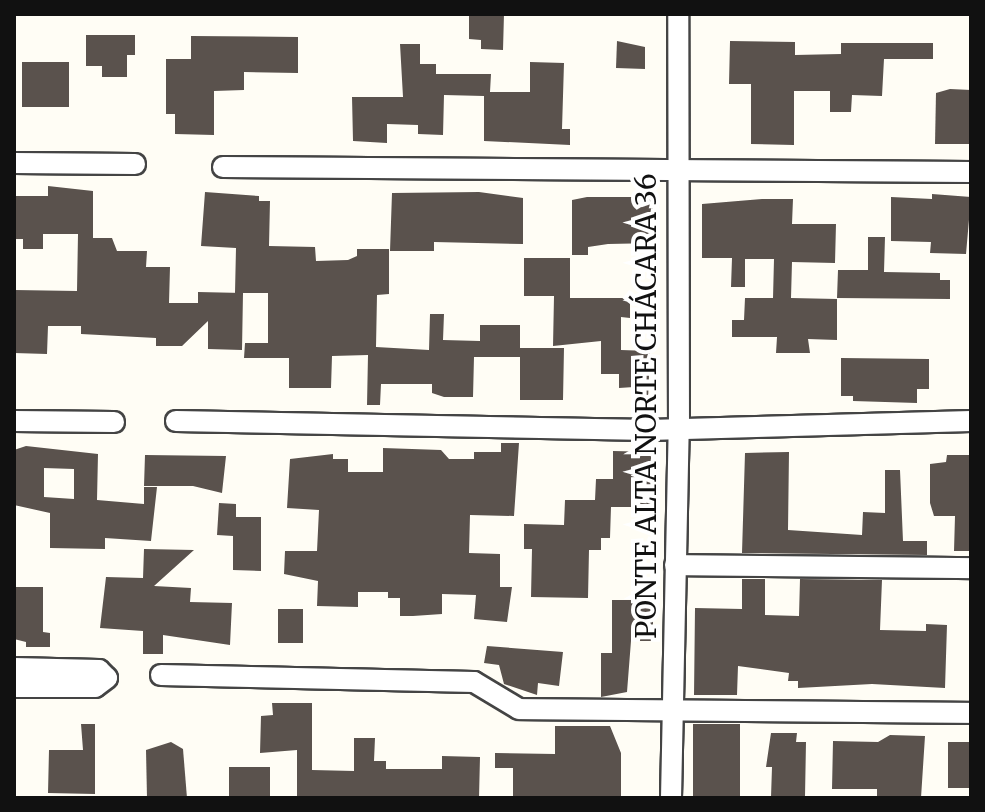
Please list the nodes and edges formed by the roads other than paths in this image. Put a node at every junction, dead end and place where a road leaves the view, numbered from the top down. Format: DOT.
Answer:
graph roads {
  1 [pos="678,14"];
  2 [pos="14,163"];
  3 [pos="135,164"];
  4 [pos="223,167"];
  5 [pos="676,171"];
  6 [pos="971,172"];
  7 [pos="14,421"];
  8 [pos="176,421"];
  9 [pos="971,421"];
  10 [pos="114,422"];
  11 [pos="679,429"];
  12 [pos="675,565"];
  13 [pos="971,568"];
  14 [pos="14,668"];
  15 [pos="161,675"];
  16 [pos="14,687"];
  17 [pos="671,710"];
  18 [pos="971,713"];
  19 [pos="671,798"];
  1 -- 5 [label="street, PONTE ALTA NORTE CHÁCARA 36"];
  2 -- 3 [label="street"];
  4 -- 5 [label="street"];
  5 -- 6 [label="street"];
  5 -- 11 [label="street, PONTE ALTA NORTE CHÁCARA 36"];
  7 -- 10 [label="street"];
  8 -- 11 [label="street"];
  9 -- 11 [label="street"];
  11 -- 12 [label="street, PONTE ALTA NORTE CHÁCARA 36"];
  12 -- 13 [label="street"];
  12 -- 17 [label="street, PONTE ALTA NORTE CHÁCARA 36"];
  14 -- 16 [label="street"];
  15 -- 17 [label="street"];
  17 -- 18 [label="street"];
  17 -- 19 [label="street, PONTE ALTA NORTE CHÁCARA 36"];
}
